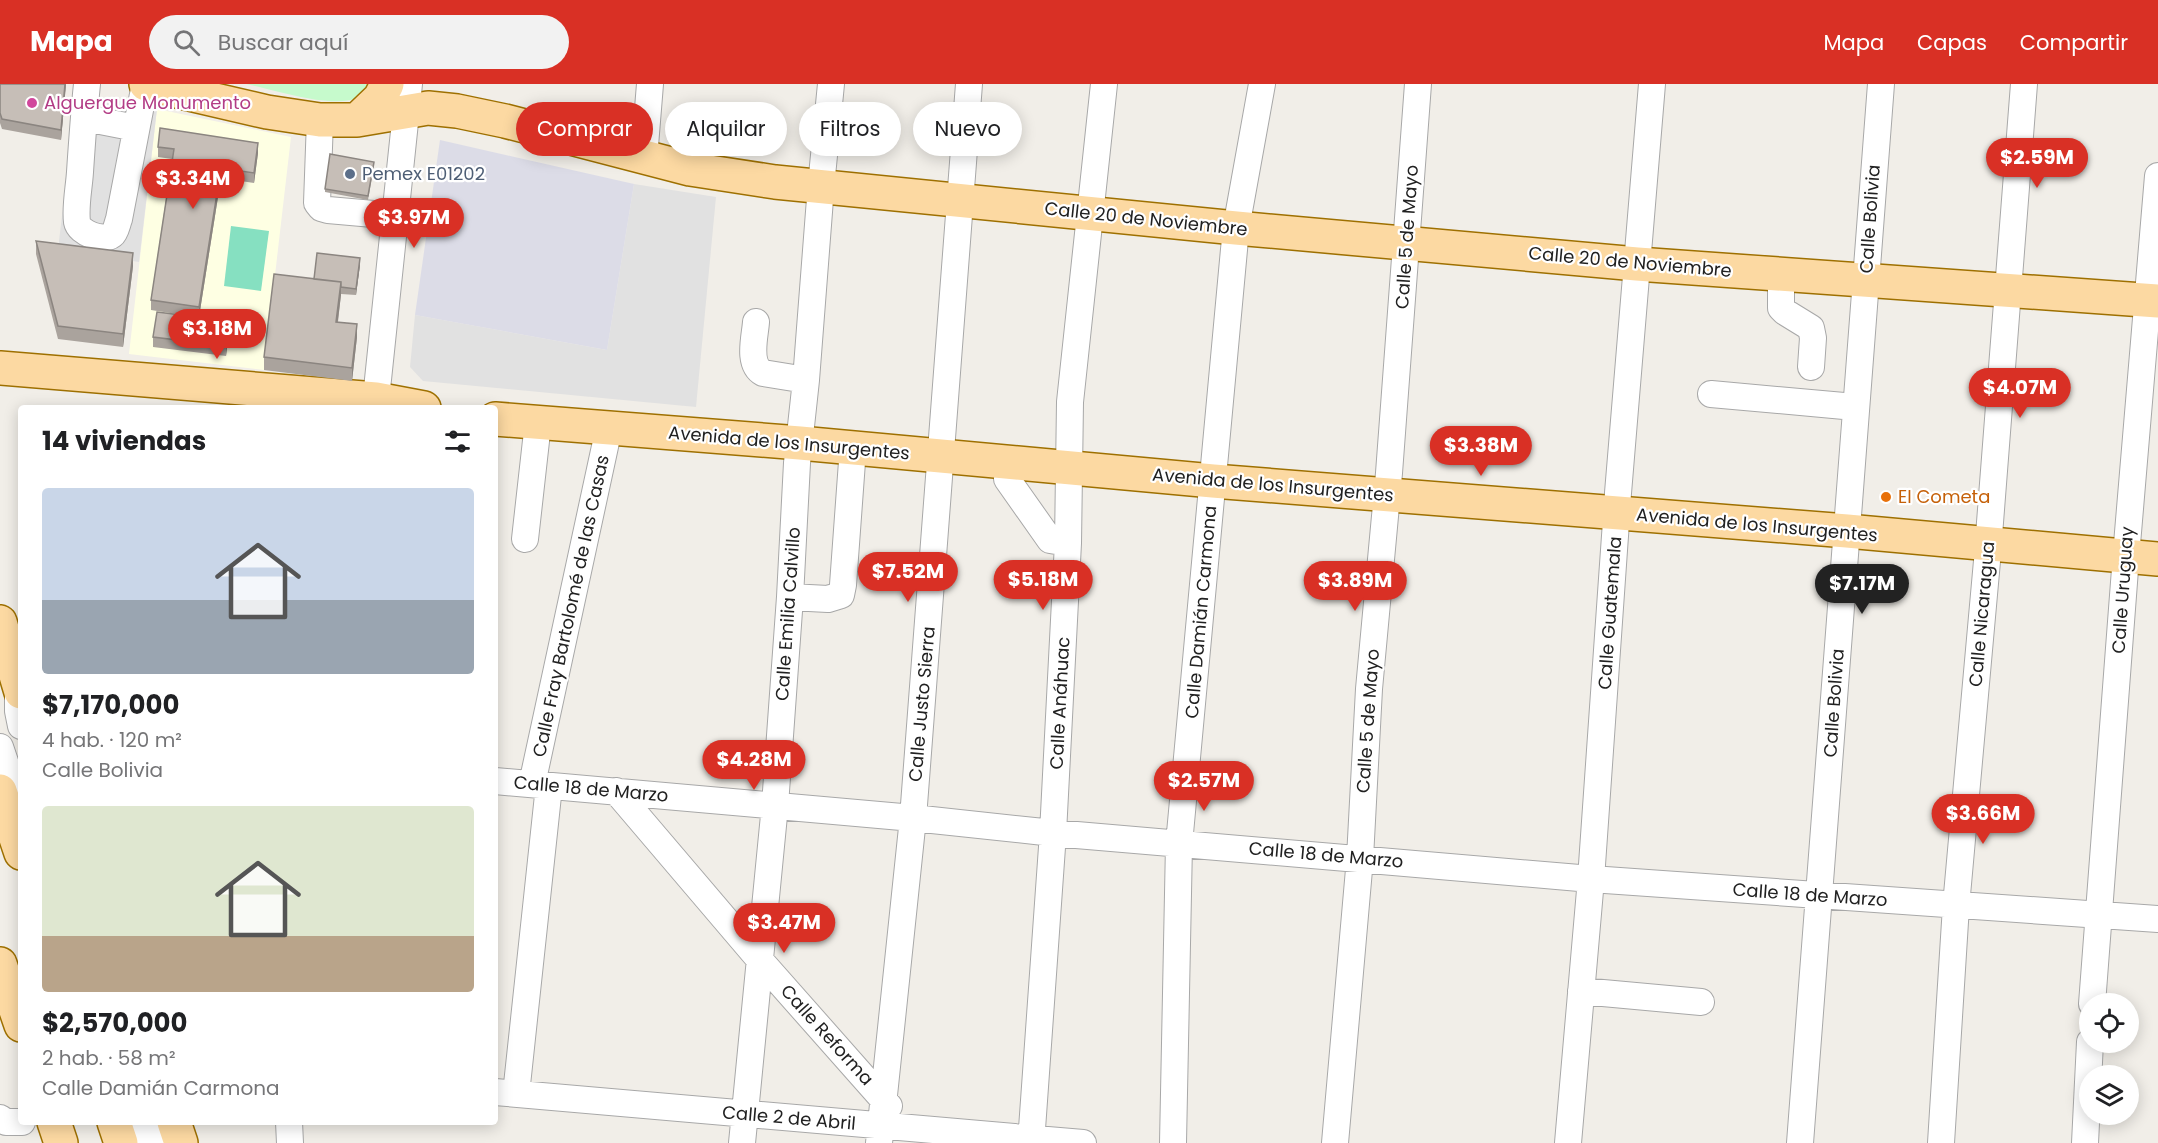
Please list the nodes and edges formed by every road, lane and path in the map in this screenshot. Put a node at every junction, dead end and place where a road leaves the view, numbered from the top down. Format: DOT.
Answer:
graph roads {
  1 [pos="87,84"];
  2 [pos="145,84"];
  3 [pos="387,84"];
  4 [pos="650,84"];
  5 [pos="831,84"];
  6 [pos="969,84"];
  7 [pos="1104,84"];
  8 [pos="1262,84"];
  9 [pos="1418,84"];
  10 [pos="1652,84"];
  11 [pos="1881,84"];
  12 [pos="2024,84"];
  13 [pos="408,97"];
  14 [pos="85,118"];
  15 [pos="320,120"];
  16 [pos="357,120"];
  17 [pos="136,128"];
  18 [pos="644,158"];
  19 [pos="2158,176"];
  20 [pos="821,186"];
  21 [pos="958,200"];
  22 [pos="1091,214"];
  23 [pos="396,216"];
  24 [pos="1236,228"];
  25 [pos="1407,243"];
  26 [pos="1637,264"];
  27 [pos="1781,274"];
  28 [pos="1865,280"];
  29 [pos="2008,290"];
  30 [pos="2153,300"];
  31 [pos="756,322"];
  32 [pos="1811,367"];
  33 [pos="0,368"];
  34 [pos="806,380"];
  35 [pos="0,390"];
  36 [pos="1711,394"];
  37 [pos="375,404"];
  38 [pos="191,405"];
  39 [pos="1855,407"];
  40 [pos="498,419"];
  41 [pos="538,423"];
  42 [pos="609,428"];
  43 [pos="800,443"];
  44 [pos="853,448"];
  45 [pos="940,456"];
  46 [pos="1009,461"];
  47 [pos="1069,466"];
  48 [pos="1213,481"];
  49 [pos="1386,495"];
  50 [pos="1617,514"];
  51 [pos="1847,531"];
  52 [pos="525,539"];
  53 [pos="1068,543"];
  54 [pos="1989,545"];
  55 [pos="2126,556"];
  56 [pos="2158,559"];
  57 [pos="790,597"];
  58 [pos="0,622"];
  59 [pos="18,682"];
  60 [pos="0,747"];
  61 [pos="498,781"];
  62 [pos="541,785"];
  63 [pos="0,791"];
  64 [pos="616,791"];
  65 [pos="18,799"];
  66 [pos="775,805"];
  67 [pos="913,818"];
  68 [pos="1053,833"];
  69 [pos="18,844"];
  70 [pos="1179,844"];
  71 [pos="1360,858"];
  72 [pos="1591,879"];
  73 [pos="1819,895"];
  74 [pos="1956,906"];
  75 [pos="2098,915"];
  76 [pos="2158,919"];
  77 [pos="759,959"];
  78 [pos="0,964"];
  79 [pos="1581,991"];
  80 [pos="2093,993"];
  81 [pos="1701,1002"];
  82 [pos="18,1016"];
  83 [pos="2089,1053"];
  84 [pos="506,1093"];
  85 [pos="883,1098"];
  86 [pos="745,1114"];
  87 [pos="0,1118"];
  88 [pos="18,1122"];
  89 [pos="55,1125"];
  90 [pos="115,1125"];
  91 [pos="132,1125"];
  92 [pos="157,1125"];
  93 [pos="175,1125"];
  94 [pos="289,1125"];
  95 [pos="879,1135"];
  96 [pos="914,1136"];
  97 [pos="1032,1141"];
  98 [pos="61,1143"];
  99 [pos="121,1143"];
  100 [pos="138,1143"];
  101 [pos="164,1143"];
  102 [pos="181,1143"];
  103 [pos="290,1143"];
  104 [pos="742,1143"];
  105 [pos="1083,1143"];
  106 [pos="1173,1143"];
  107 [pos="1335,1143"];
  108 [pos="1568,1143"];
  109 [pos="1800,1143"];
  110 [pos="1941,1143"];
  111 [pos="2085,1143"];
  1 -- 14 [label="street"];
  2 -- 15 [label="main road, Calle 20 de Noviembre"];
  2 -- 17 [label="street"];
  3 -- 16 [label="main road"];
  4 -- 18 [label="street"];
  5 -- 20 [label="street, Calle Emilia Calvillo"];
  6 -- 21 [label="street, Calle Justo Sierra"];
  7 -- 22 [label="street, Calle Anáhuac"];
  8 -- 24 [label="street, Calle Damián Carmona"];
  9 -- 25 [label="street, Calle 5 de Mayo"];
  10 -- 26 [label="street, Calle Guatemala"];
  11 -- 28 [label="street, Calle Bolivia"];
  12 -- 29 [label="street, Calle Nicaragua"];
  13 -- 16 [label="main road, Calle 20 de Noviembre"];
  13 -- 18 [label="main road, Calle 20 de Noviembre"];
  13 -- 23 [label="street"];
  14 -- 17 [label="street"];
  14 -- 17 [label="street"];
  15 -- 16 [label="main road, Calle 20 de Noviembre"];
  15 -- 23 [label="street"];
  18 -- 20 [label="main road, Calle 20 de Noviembre"];
  19 -- 30 [label="street, Calle Uruguay"];
  20 -- 21 [label="main road, Calle 20 de Noviembre"];
  20 -- 34 [label="street, Calle Emilia Calvillo"];
  21 -- 22 [label="main road, Calle 20 de Noviembre"];
  21 -- 45 [label="street, Calle Justo Sierra"];
  22 -- 24 [label="main road, Calle 20 de Noviembre"];
  22 -- 47 [label="street, Calle Anáhuac"];
  23 -- 37 [label="street"];
  24 -- 25 [label="main road, Calle 20 de Noviembre"];
  24 -- 48 [label="street, Calle Damián Carmona"];
  25 -- 26 [label="main road, Calle 20 de Noviembre"];
  25 -- 49 [label="street, Calle 5 de Mayo"];
  26 -- 27 [label="main road, Calle 20 de Noviembre"];
  26 -- 50 [label="street, Calle Guatemala"];
  27 -- 28 [label="main road, Calle 20 de Noviembre"];
  27 -- 32 [label="street"];
  28 -- 29 [label="main road, Calle 20 de Noviembre"];
  28 -- 39 [label="street, Calle Bolivia"];
  29 -- 30 [label="main road, Calle 20 de Noviembre"];
  29 -- 54 [label="street, Calle Nicaragua"];
  30 -- 55 [label="street, Calle Uruguay"];
  31 -- 34 [label="street"];
  33 -- 37 [label="main road"];
  34 -- 43 [label="street, Calle Emilia Calvillo"];
  35 -- 38 [label="main road"];
  36 -- 39 [label="street"];
  39 -- 51 [label="street, Calle Bolivia"];
  40 -- 41 [label="main road, Avenida de los Insurgentes"];
  41 -- 42 [label="main road, Avenida de los Insurgentes"];
  41 -- 52 [label="street"];
  42 -- 43 [label="main road, Avenida de los Insurgentes"];
  42 -- 62 [label="street, Calle Fray Bartolomé de las Casas"];
  43 -- 44 [label="main road, Avenida de los Insurgentes"];
  43 -- 57 [label="street, Calle Emilia Calvillo"];
  44 -- 45 [label="main road, Avenida de los Insurgentes"];
  44 -- 57 [label="street"];
  45 -- 46 [label="main road, Avenida de los Insurgentes"];
  45 -- 67 [label="street, Calle Justo Sierra"];
  46 -- 47 [label="main road, Avenida de los Insurgentes"];
  46 -- 53 [label="street"];
  47 -- 48 [label="main road, Avenida de los Insurgentes"];
  47 -- 53 [label="street, Calle Anáhuac"];
  48 -- 49 [label="main road, Avenida de los Insurgentes"];
  48 -- 70 [label="street, Calle Damián Carmona"];
  49 -- 50 [label="main road, Avenida de los Insurgentes"];
  49 -- 71 [label="street, Calle 5 de Mayo"];
  50 -- 51 [label="main road, Avenida de los Insurgentes"];
  50 -- 72 [label="street, Calle Guatemala"];
  51 -- 54 [label="main road, Avenida de los Insurgentes"];
  51 -- 73 [label="street, Calle Bolivia"];
  53 -- 68 [label="street, Calle Anáhuac"];
  54 -- 55 [label="main road, Avenida de los Insurgentes"];
  54 -- 74 [label="street, Calle Nicaragua"];
  55 -- 56 [label="main road, Avenida de los Insurgentes"];
  55 -- 75 [label="street, Calle Uruguay"];
  57 -- 66 [label="street, Calle Emilia Calvillo"];
  58 -- 59 [label="main road"];
  60 -- 65 [label="street"];
  61 -- 62 [label="street, Calle 18 de Marzo"];
  62 -- 64 [label="street, Calle 18 de Marzo"];
  62 -- 84 [label="street, Calle Fray Bartolomé de las Casas"];
  63 -- 69 [label="main road"];
  64 -- 66 [label="street, Calle 18 de Marzo"];
  64 -- 77 [label="street, Calle Reforma"];
  66 -- 67 [label="street, Calle 18 de Marzo"];
  66 -- 77 [label="street, Calle Emilia Calvillo"];
  67 -- 68 [label="street, Calle 18 de Marzo"];
  67 -- 85 [label="street, Calle Justo Sierra"];
  68 -- 70 [label="street, Calle 18 de Marzo"];
  68 -- 97 [label="street, Calle Anáhuac"];
  70 -- 71 [label="street, Calle 18 de Marzo"];
  70 -- 106 [label="street, Calle Damián Carmona"];
  71 -- 72 [label="street, Calle 18 de Marzo"];
  71 -- 107 [label="street, Calle 5 de Mayo"];
  72 -- 73 [label="street, Calle 18 de Marzo"];
  72 -- 79 [label="street, Calle Guatemala"];
  73 -- 74 [label="street, Calle 18 de Marzo"];
  73 -- 109 [label="street, Calle Bolivia"];
  74 -- 75 [label="street, Calle 18 de Marzo"];
  74 -- 110 [label="street, Calle Nicaragua"];
  75 -- 76 [label="street, Calle 18 de Marzo"];
  75 -- 80 [label="street, Calle Uruguay"];
  77 -- 85 [label="street, Calle Reforma"];
  77 -- 86 [label="street, Calle Emilia Calvillo"];
  78 -- 82 [label="main road"];
  79 -- 81 [label="street"];
  79 -- 108 [label="street, Calle Guatemala"];
  83 -- 111 [label="street"];
  84 -- 86 [label="street, Calle 2 de Abril"];
  85 -- 95 [label="street, Calle Justo Sierra"];
  85 -- 96 [label="street, Calle Reforma"];
  86 -- 95 [label="street, Calle 2 de Abril"];
  86 -- 104 [label="street, Calle Emilia Calvillo"];
  87 -- 88 [label="street"];
  89 -- 98 [label="main road"];
  90 -- 99 [label="main road"];
  91 -- 100 [label="street"];
  92 -- 101 [label="street"];
  93 -- 102 [label="main road"];
  94 -- 103 [label="street"];
  95 -- 96 [label="street, Calle 2 de Abril"];
  96 -- 97 [label="street, Calle 2 de Abril"];
  97 -- 105 [label="street, Calle 2 de Abril"];
}
